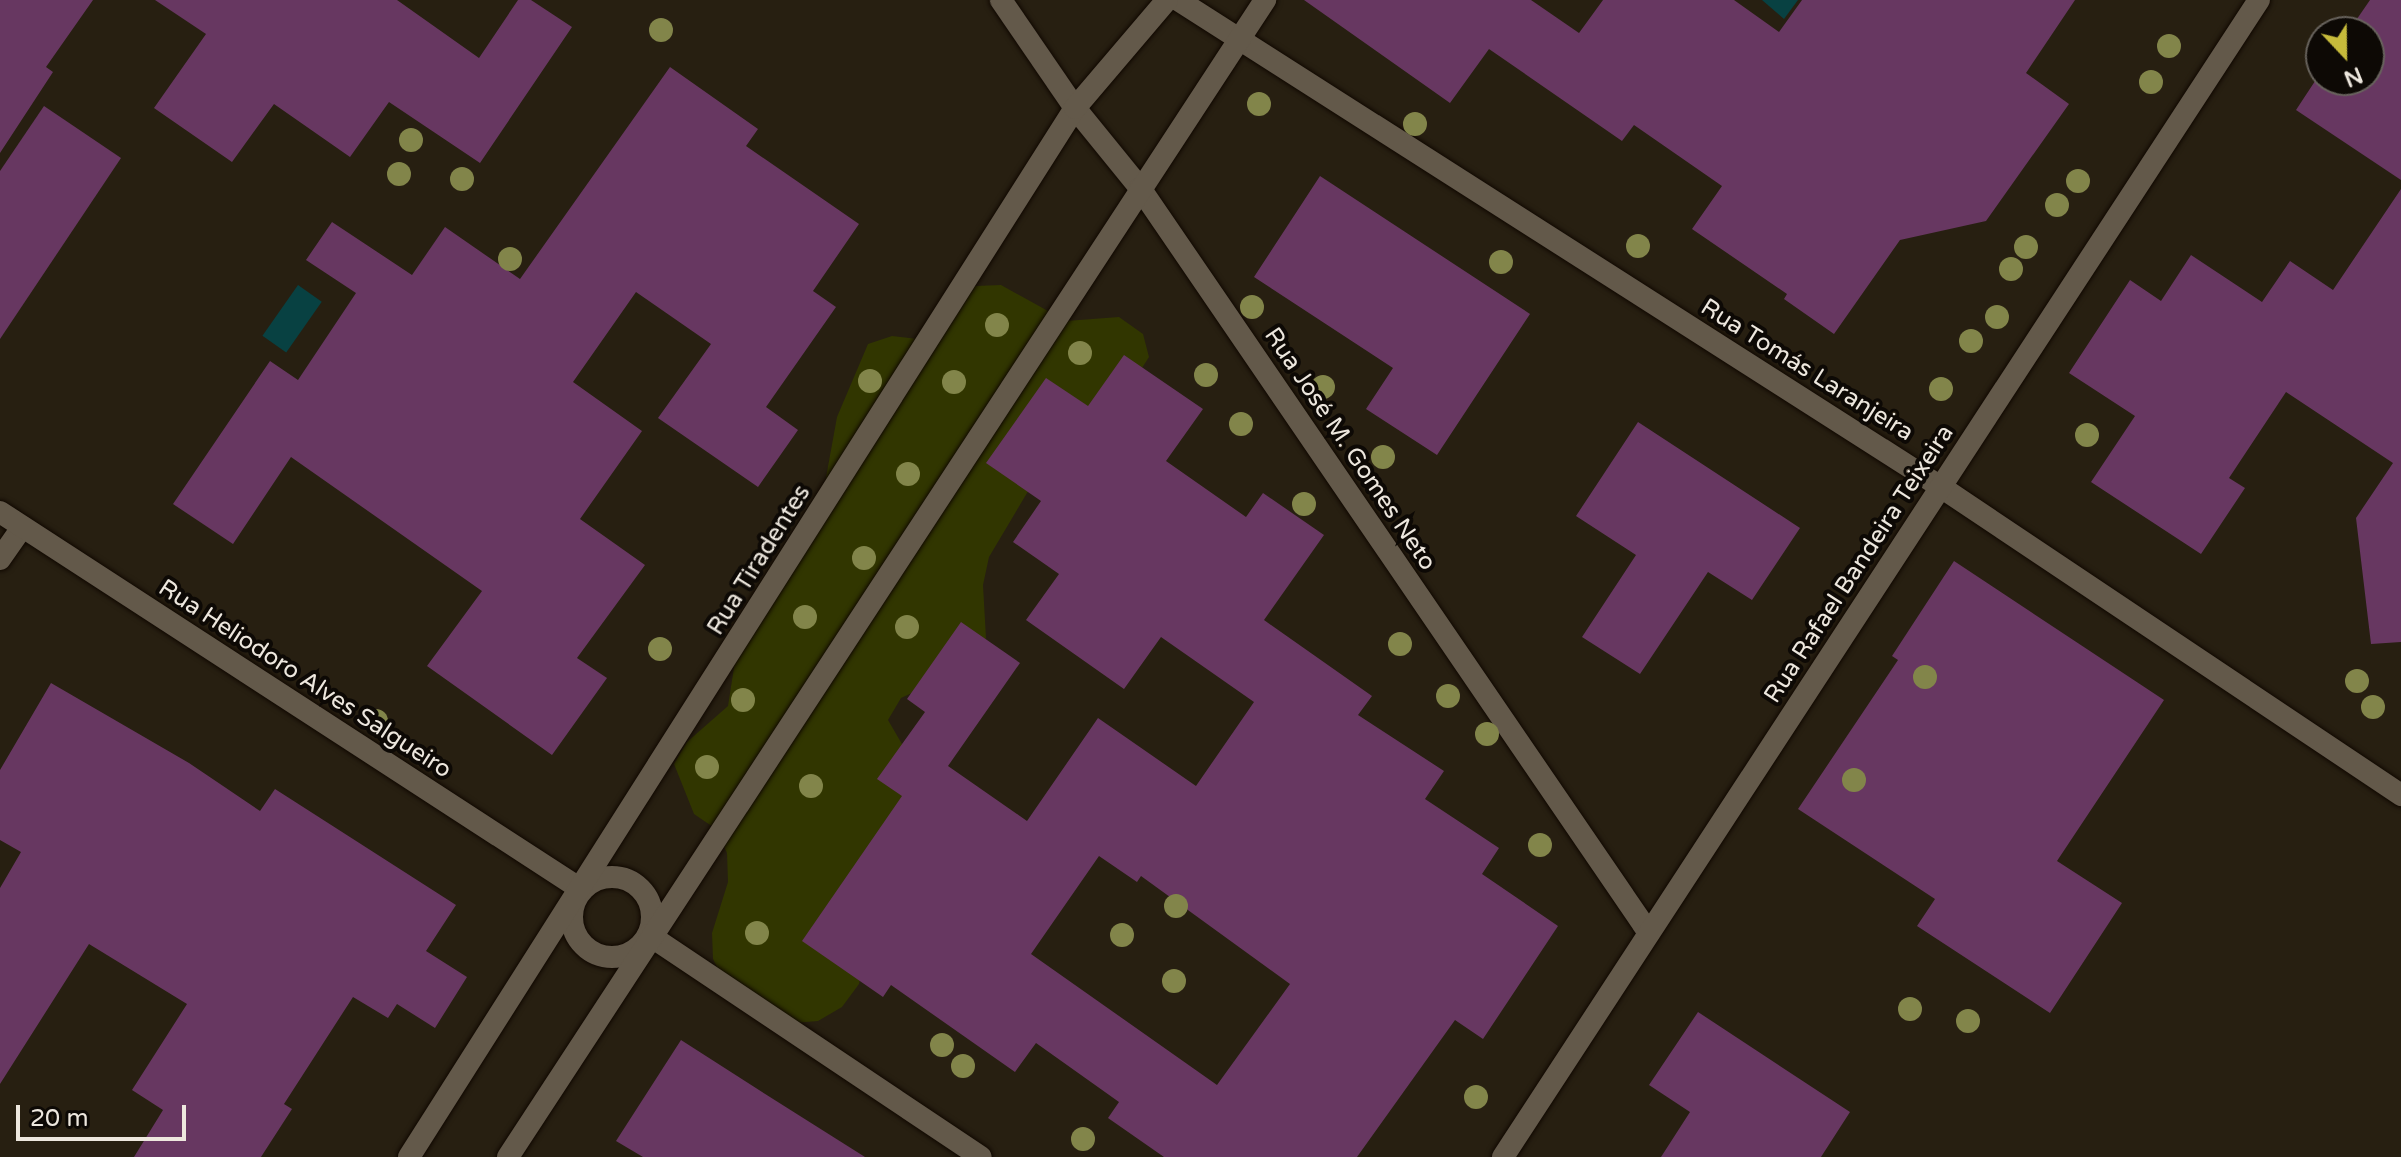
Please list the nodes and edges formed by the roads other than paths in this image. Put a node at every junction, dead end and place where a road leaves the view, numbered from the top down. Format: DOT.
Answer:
graph roads {
  1 [pos="1001,0"];
  2 [pos="1167,0"];
  3 [pos="1178,0"];
  4 [pos="1265,0"];
  5 [pos="2259,0"];
  6 [pos="1239,39"];
  7 [pos="1075,108"];
  8 [pos="1140,188"];
  9 [pos="1941,487"];
  10 [pos="0,512"];
  11 [pos="22,527"];
  12 [pos="0,559"];
  13 [pos="2401,795"];
  14 [pos="582,890"];
  15 [pos="1649,933"];
  16 [pos="649,935"];
  17 [pos="409,1157"];
  18 [pos="508,1157"];
  19 [pos="980,1157"];
  20 [pos="1503,1157"];
  1 -- 7 [label="main road, Rua José M. Gomes Neto"];
  2 -- 7 [label="main road, Rua Tiradentes"];
  3 -- 6 [label="main road, Rua Tomás Laranjeira"];
  4 -- 6 [label="main road"];
  5 -- 9 [label="main road, Rua Rafael Bandeira Teixeira"];
  6 -- 8 [label="main road"];
  6 -- 9 [label="main road, Rua Tomás Laranjeira"];
  7 -- 8 [label="main road, Rua José M. Gomes Neto"];
  7 -- 14 [label="main road, Rua Tiradentes"];
  8 -- 15 [label="main road, Rua José M. Gomes Neto"];
  8 -- 16 [label="main road"];
  9 -- 13 [label="main road, Rua Tomás Laranjeira"];
  9 -- 15 [label="main road, Rua Rafael Bandeira Teixeira"];
  10 -- 11 [label="main road, Rua Heliodoro Alves Salgueiro"];
  11 -- 12 [label="main road"];
  11 -- 14 [label="main road, Rua Heliodoro Alves Salgueiro"];
  14 -- 16 [label="main road"];
  14 -- 16 [label="main road"];
  14 -- 17 [label="main road, Rua Tiradentes"];
  15 -- 20 [label="main road, Rua Rafael Bandeira Teixeira"];
  16 -- 18 [label="main road"];
  16 -- 19 [label="main road"];
}
